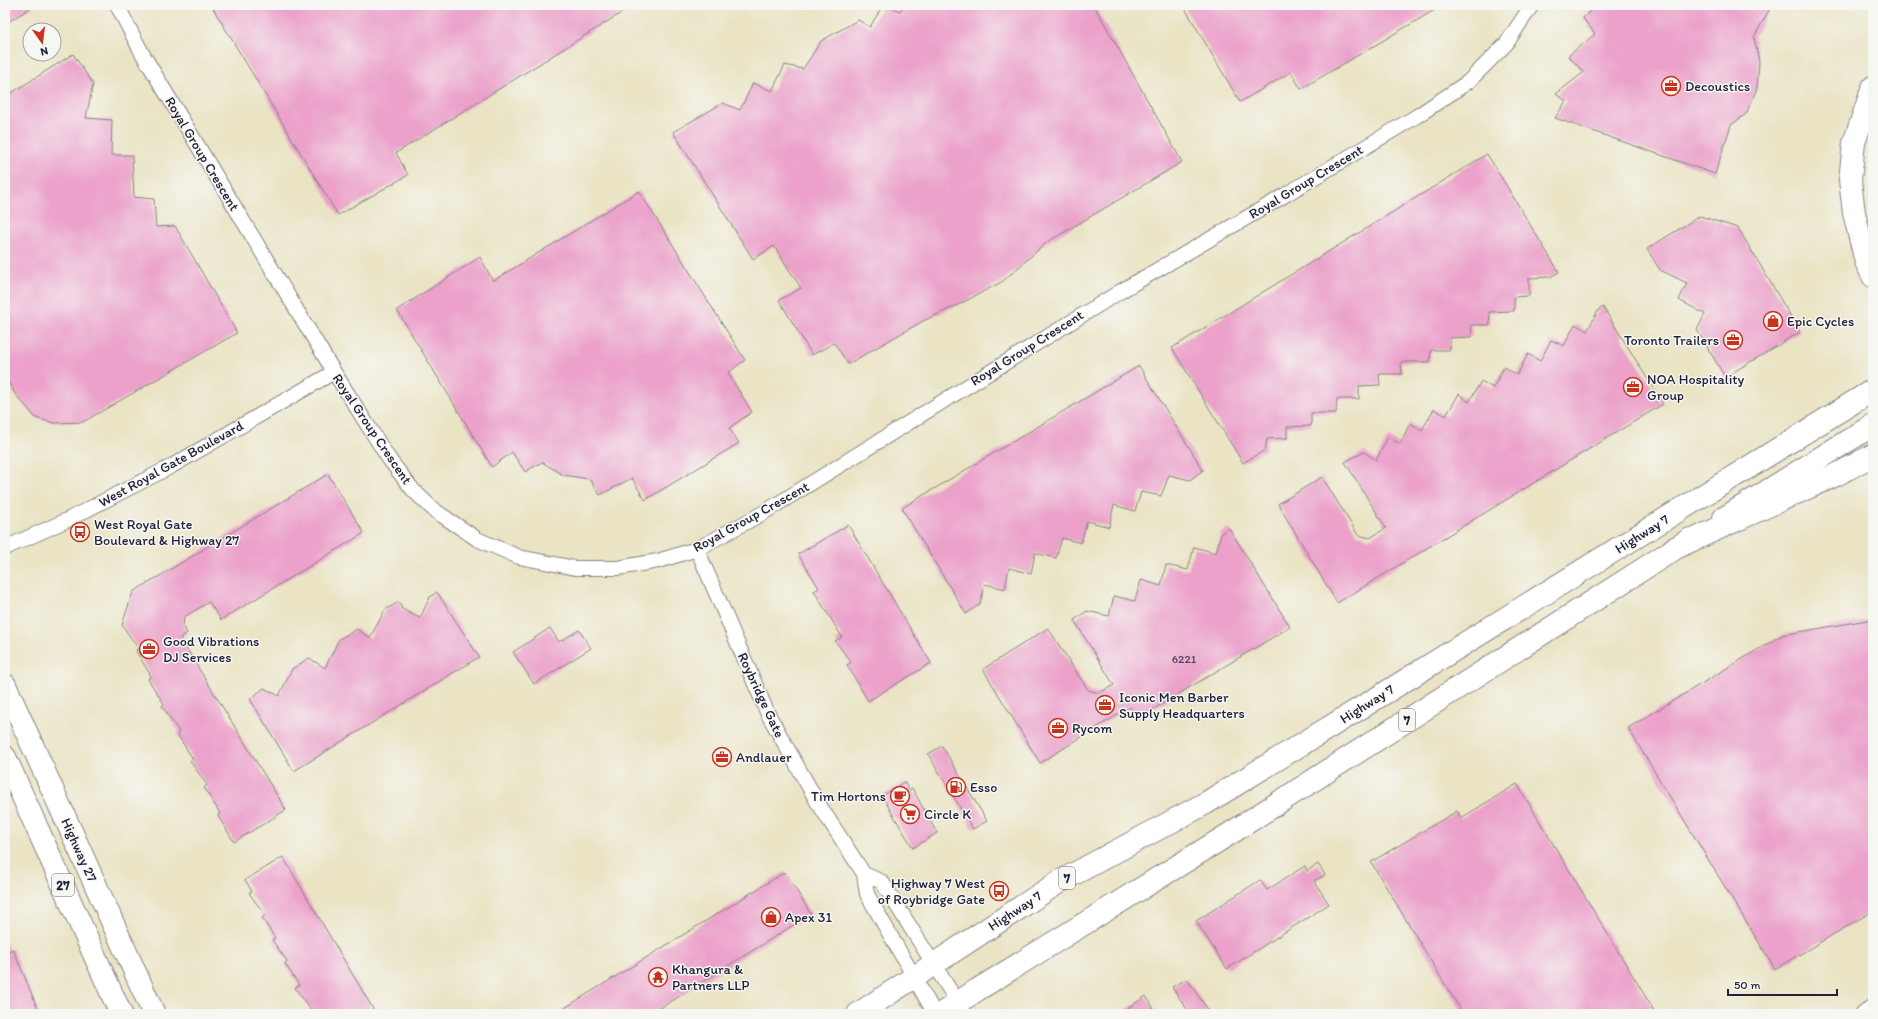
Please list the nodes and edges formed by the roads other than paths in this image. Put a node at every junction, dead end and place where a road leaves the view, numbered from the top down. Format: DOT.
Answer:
graph roads {
  1 [pos="117,5"];
  2 [pos="1532,5"];
  3 [pos="1873,87"];
  4 [pos="1873,276"];
  5 [pos="334,372"];
  6 [pos="1873,390"];
  7 [pos="1873,425"];
  8 [pos="1873,455"];
  9 [pos="5,548"];
  10 [pos="697,549"];
  11 [pos="1673,549"];
  12 [pos="5,685"];
  13 [pos="5,757"];
  14 [pos="864,874"];
  15 [pos="935,964"];
  16 [pos="913,978"];
  17 [pos="1873,1006"];
  18 [pos="955,1010"];
  19 [pos="121,1014"];
  20 [pos="154,1014"];
  21 [pos="858,1014"];
  22 [pos="935,1014"];
  23 [pos="1861,1014"];
  1 -- 5 [label="street, Royal Group Crescent"];
  2 -- 10 [label="street, Royal Group Crescent"];
  3 -- 4 [label="main road"];
  5 -- 9 [label="street, West Royal Gate Boulevard"];
  5 -- 10 [label="street, Royal Group Crescent"];
  6 -- 15 [label="main road, Highway 7 / 7"];
  7 -- 11 [label="main road, 7"];
  8 -- 11 [label="main road"];
  10 -- 14 [label="street, Roybridge Gate"];
  11 -- 18 [label="main road, 7"];
  12 -- 20 [label="main road, Highway 27 / 27"];
  13 -- 19 [label="main road, Highway 27 / 27"];
  14 -- 15 [label="street"];
  14 -- 16 [label="street, Roybridge Gate"];
  15 -- 16 [label="main road, Highway 7 / 7"];
  15 -- 18 [label="street"];
  16 -- 21 [label="main road, Highway 7 / 7"];
  16 -- 22 [label="street, Roybridge Gate"];
  17 -- 23 [label="street"];
}
